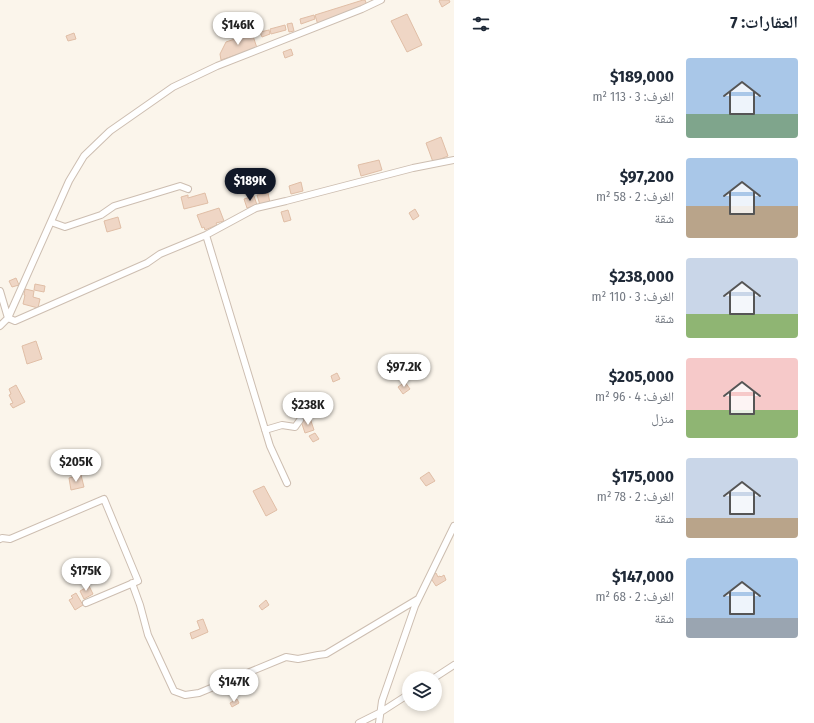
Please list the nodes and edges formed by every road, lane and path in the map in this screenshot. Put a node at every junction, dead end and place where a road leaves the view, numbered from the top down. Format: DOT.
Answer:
graph roads {
  1 [pos="378,1"];
  2 [pos="454,160"];
  3 [pos="188,189"];
  4 [pos="51,222"];
  5 [pos="206,235"];
  6 [pos="0,291"];
  7 [pos="8,318"];
  8 [pos="0,326"];
  9 [pos="300,420"];
  10 [pos="265,430"];
  11 [pos="288,483"];
  12 [pos="454,526"];
  13 [pos="0,539"];
  14 [pos="132,584"];
  15 [pos="418,599"];
  16 [pos="86,603"];
  17 [pos="454,665"];
  18 [pos="442,673"];
  19 [pos="402,698"];
  20 [pos="381,712"];
  21 [pos="359,723"];
  22 [pos="379,723"];
  1 -- 4 [label="street"];
  2 -- 5 [label="street"];
  3 -- 4 [label="street"];
  4 -- 7 [label="street"];
  5 -- 7 [label="street"];
  5 -- 10 [label="street"];
  6 -- 7 [label="street"];
  7 -- 8 [label="street"];
  9 -- 10 [label="street"];
  10 -- 11 [label="street"];
  12 -- 15 [label="street"];
  13 -- 14 [label="street"];
  14 -- 15 [label="street"];
  14 -- 16 [label="street"];
  15 -- 20 [label="street"];
  17 -- 18 [label="street"];
  19 -- 20 [label="street"];
  20 -- 21 [label="street"];
  20 -- 22 [label="street"];
}
